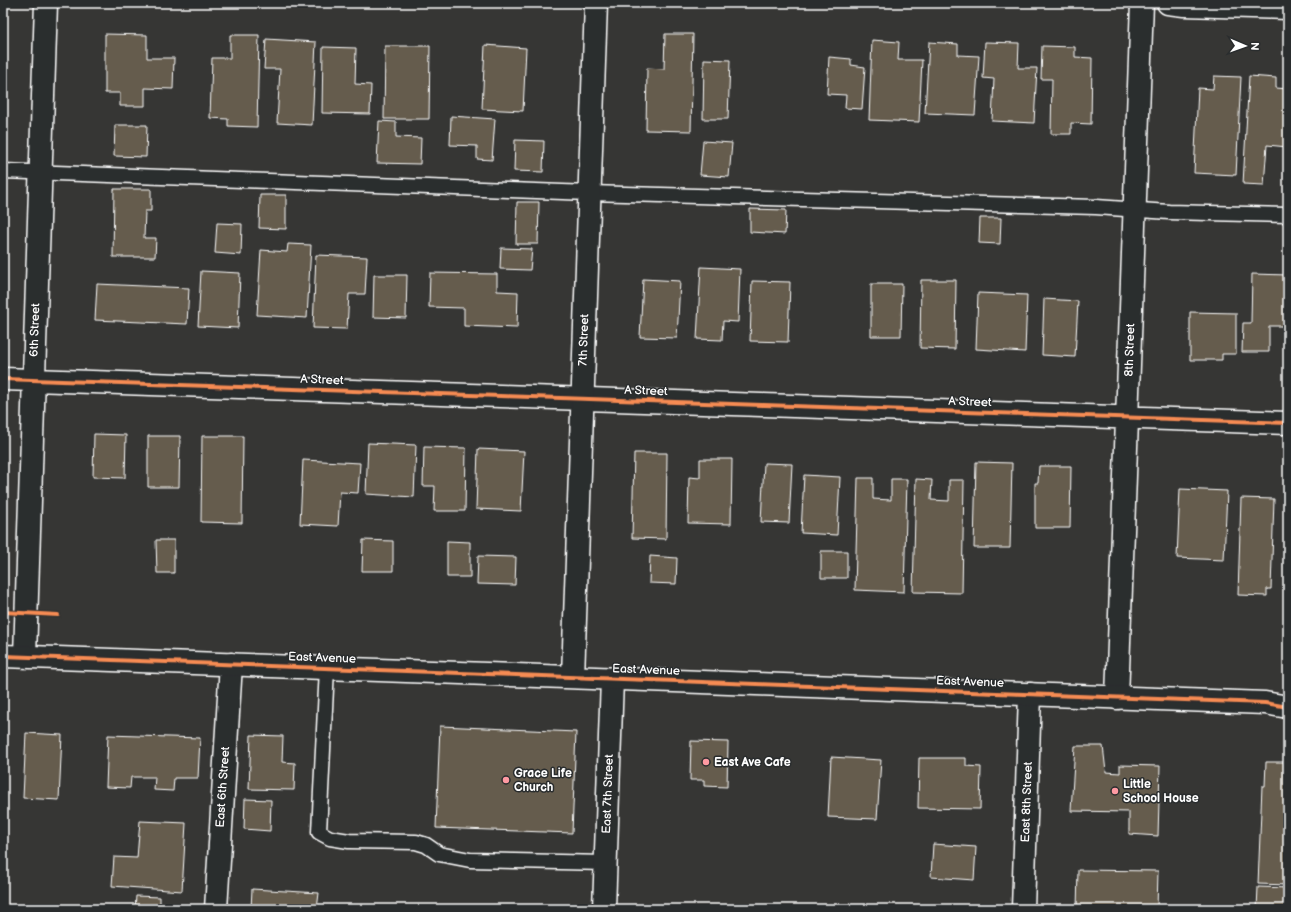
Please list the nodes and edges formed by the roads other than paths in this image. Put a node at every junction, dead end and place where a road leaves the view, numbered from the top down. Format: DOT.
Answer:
graph roads {
  1 [pos="46,3"];
  2 [pos="596,3"];
  3 [pos="1142,3"];
  4 [pos="1168,3"];
  5 [pos="1288,8"];
  6 [pos="3,171"];
  7 [pos="41,172"];
  8 [pos="589,192"];
  9 [pos="1134,210"];
  10 [pos="1288,215"];
  11 [pos="3,379"];
  12 [pos="34,380"];
  13 [pos="582,398"];
  14 [pos="1127,417"];
  15 [pos="1288,423"];
  16 [pos="3,656"];
  17 [pos="25,656"];
  18 [pos="231,664"];
  19 [pos="327,668"];
  20 [pos="573,677"];
  21 [pos="612,679"];
  22 [pos="1030,694"];
  23 [pos="1117,698"];
  24 [pos="1288,707"];
  25 [pos="605,864"];
  26 [pos="216,909"];
  27 [pos="604,909"];
  28 [pos="1023,909"];
  1 -- 7 [label="street, 6th Street"];
  2 -- 8 [label="street, 7th Street"];
  3 -- 9 [label="street, 8th Street"];
  4 -- 5 [label="street"];
  6 -- 7 [label="lane"];
  7 -- 8 [label="lane"];
  7 -- 12 [label="street, 6th Street"];
  8 -- 9 [label="lane"];
  8 -- 13 [label="street, 7th Street"];
  9 -- 10 [label="lane"];
  9 -- 14 [label="street, 8th Street"];
  11 -- 12 [label="street, A Street"];
  12 -- 13 [label="street, A Street"];
  12 -- 17 [label="street, 6th Street"];
  13 -- 14 [label="street, A Street"];
  13 -- 20 [label="street, 7th Street"];
  14 -- 15 [label="street, A Street"];
  14 -- 23 [label="street, 8th Street"];
  16 -- 17 [label="street, East Avenue"];
  17 -- 18 [label="street, East Avenue"];
  18 -- 19 [label="street, East Avenue"];
  18 -- 26 [label="street, East 6th Street"];
  19 -- 20 [label="street, East Avenue"];
  19 -- 25 [label="lane"];
  20 -- 21 [label="street, East Avenue"];
  21 -- 22 [label="street, East Avenue"];
  21 -- 25 [label="street, East 7th Street"];
  22 -- 23 [label="street, East Avenue"];
  22 -- 28 [label="street, East 8th Street"];
  23 -- 24 [label="street, East Avenue"];
  25 -- 27 [label="street, East 7th Street"];
}
